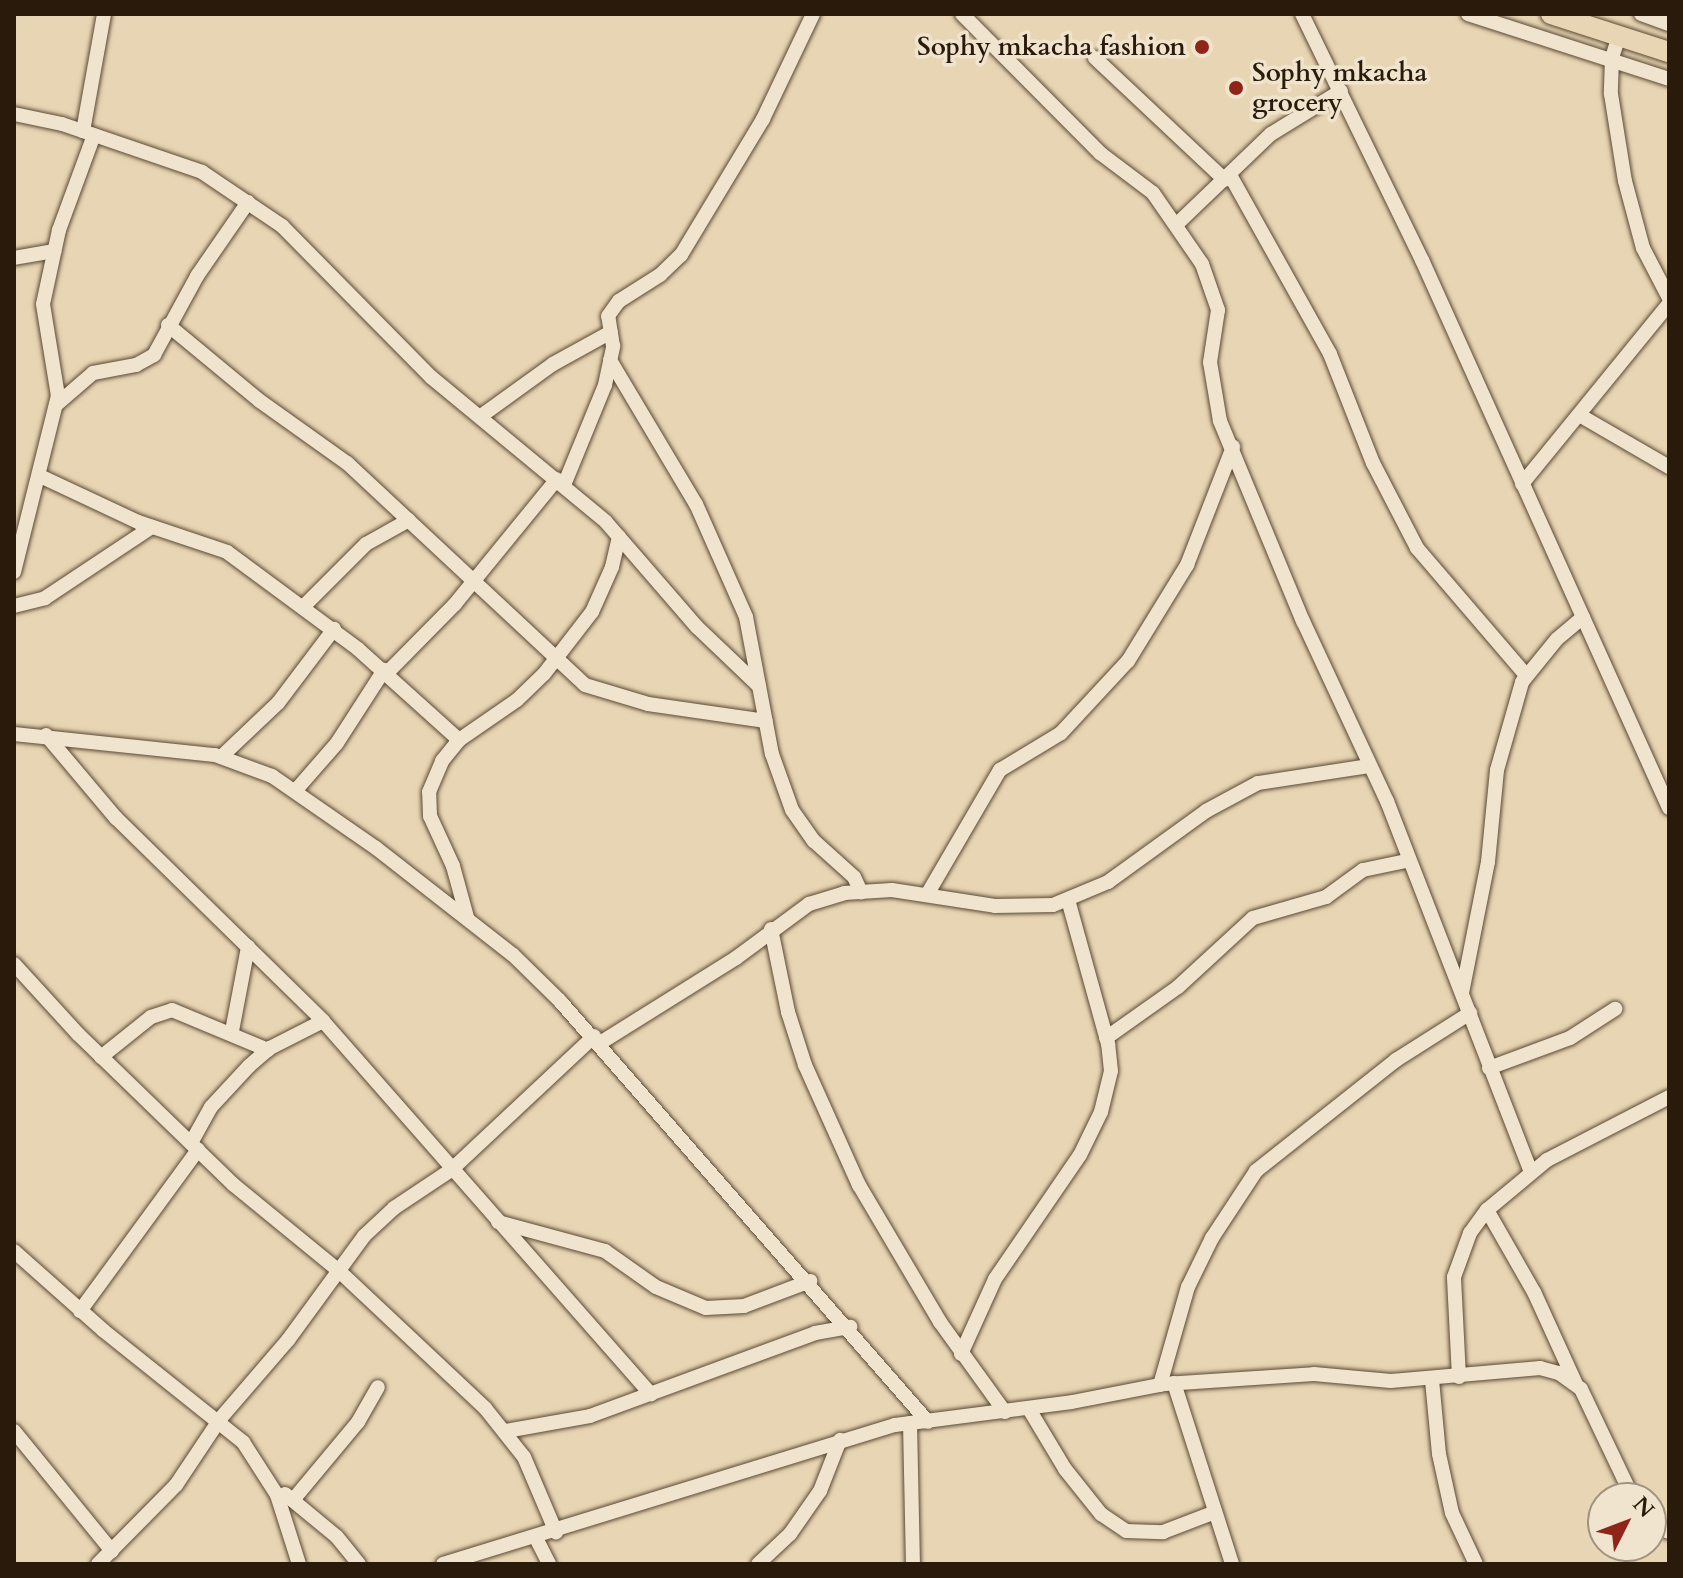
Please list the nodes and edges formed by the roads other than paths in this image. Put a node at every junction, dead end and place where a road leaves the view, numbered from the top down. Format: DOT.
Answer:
graph roads {
  1 [pos="104,14"];
  2 [pos="813,14"];
  3 [pos="962,14"];
  4 [pos="1302,14"];
  5 [pos="1468,14"];
  6 [pos="1551,14"];
  7 [pos="1641,14"];
  8 [pos="1669,24"];
  9 [pos="1619,36"];
  10 [pos="1669,52"];
  11 [pos="1095,58"];
  12 [pos="1612,58"];
  13 [pos="1669,79"];
  14 [pos="1341,91"];
  15 [pos="14,114"];
  16 [pos="88,133"];
  17 [pos="1228,177"];
  18 [pos="248,202"];
  19 [pos="1177,224"];
  20 [pos="54,251"];
  21 [pos="14,258"];
  22 [pos="1669,298"];
  23 [pos="1669,304"];
  24 [pos="168,325"];
  25 [pos="611,332"];
  26 [pos="610,360"];
  27 [pos="56,405"];
  28 [pos="481,416"];
  29 [pos="1581,416"];
  30 [pos="1233,447"];
  31 [pos="1669,467"];
  32 [pos="40,476"];
  33 [pos="560,482"];
  34 [pos="1522,484"];
  35 [pos="409,520"];
  36 [pos="152,527"];
  37 [pos="619,537"];
  38 [pos="14,572"];
  39 [pos="474,581"];
  40 [pos="14,606"];
  41 [pos="304,606"];
  42 [pos="1583,617"];
  43 [pos="334,629"];
  44 [pos="557,658"];
  45 [pos="386,671"];
  46 [pos="1525,674"];
  47 [pos="759,686"];
  48 [pos="766,721"];
  49 [pos="14,734"];
  50 [pos="46,735"];
  51 [pos="459,740"];
  52 [pos="221,757"];
  53 [pos="1369,766"];
  54 [pos="1665,787"];
  55 [pos="296,790"];
  56 [pos="1669,808"];
  57 [pos="1406,861"];
  58 [pos="861,892"];
  59 [pos="928,893"];
  60 [pos="1068,900"];
  61 [pos="467,917"];
  62 [pos="771,929"];
  63 [pos="248,947"];
  64 [pos="14,964"];
  65 [pos="1462,994"];
  66 [pos="1615,1009"];
  67 [pos="1470,1013"];
  68 [pos="323,1021"];
  69 [pos="232,1031"];
  70 [pos="1106,1038"];
  71 [pos="597,1039"];
  72 [pos="268,1050"];
  73 [pos="101,1057"];
  74 [pos="1489,1068"];
  75 [pos="1669,1097"];
  76 [pos="194,1147"];
  77 [pos="451,1170"];
  78 [pos="1531,1172"];
  79 [pos="1487,1210"];
  80 [pos="497,1222"];
  81 [pos="14,1251"];
  82 [pos="339,1271"];
  83 [pos="810,1281"];
  84 [pos="80,1311"];
  85 [pos="850,1327"];
  86 [pos="961,1354"];
  87 [pos="1459,1377"];
  88 [pos="1432,1380"];
  89 [pos="1167,1384"];
  90 [pos="1577,1386"];
  91 [pos="378,1387"];
  92 [pos="651,1394"];
  93 [pos="1029,1409"];
  94 [pos="1005,1412"];
  95 [pos="220,1419"];
  96 [pos="928,1422"];
  97 [pos="910,1423"];
  98 [pos="14,1431"];
  99 [pos="506,1431"];
  100 [pos="840,1440"];
  101 [pos="1625,1482"];
  102 [pos="272,1485"];
  103 [pos="293,1500"];
  104 [pos="1215,1512"];
  105 [pos="556,1532"];
  106 [pos="536,1538"];
  107 [pos="112,1551"];
  108 [pos="98,1564"];
  109 [pos="299,1564"];
  110 [pos="359,1564"];
  111 [pos="443,1564"];
  112 [pos="549,1564"];
  113 [pos="758,1564"];
  114 [pos="913,1564"];
  115 [pos="1232,1564"];
  116 [pos="1476,1564"];
  1 -- 16 [label="street"];
  2 -- 25 [label="street"];
  3 -- 19 [label="street"];
  4 -- 14 [label="street"];
  5 -- 12 [label="street"];
  6 -- 9 [label="highway"];
  7 -- 8 [label="street"];
  9 -- 10 [label="highway"];
  9 -- 12 [label="street"];
  11 -- 17 [label="street"];
  12 -- 13 [label="street"];
  12 -- 22 [label="street"];
  14 -- 17 [label="street"];
  14 -- 34 [label="street"];
  15 -- 16 [label="street"];
  16 -- 18 [label="street"];
  16 -- 20 [label="street"];
  17 -- 19 [label="street"];
  17 -- 46 [label="street"];
  18 -- 24 [label="street"];
  18 -- 28 [label="street"];
  19 -- 30 [label="street"];
  20 -- 21 [label="street"];
  20 -- 27 [label="street"];
  23 -- 29 [label="street"];
  24 -- 27 [label="street"];
  24 -- 35 [label="street"];
  25 -- 26 [label="street"];
  25 -- 28 [label="street"];
  26 -- 33 [label="street"];
  26 -- 47 [label="street"];
  27 -- 32 [label="street"];
  28 -- 33 [label="street"];
  29 -- 31 [label="street"];
  29 -- 34 [label="street"];
  30 -- 53 [label="street"];
  30 -- 59 [label="street"];
  32 -- 36 [label="street"];
  32 -- 38 [label="street"];
  33 -- 37 [label="street"];
  33 -- 39 [label="street"];
  34 -- 42 [label="street"];
  35 -- 39 [label="street"];
  35 -- 41 [label="street"];
  36 -- 40 [label="street"];
  36 -- 41 [label="street"];
  37 -- 44 [label="street"];
  37 -- 47 [label="street"];
  39 -- 44 [label="street"];
  39 -- 45 [label="street"];
  41 -- 43 [label="street"];
  42 -- 46 [label="street"];
  42 -- 54 [label="street"];
  43 -- 45 [label="street"];
  43 -- 52 [label="street"];
  44 -- 48 [label="street"];
  44 -- 51 [label="street"];
  45 -- 51 [label="street"];
  45 -- 55 [label="street"];
  46 -- 65 [label="street"];
  47 -- 48 [label="street"];
  48 -- 58 [label="street"];
  49 -- 50 [label="street"];
  50 -- 52 [label="street"];
  50 -- 63 [label="street"];
  51 -- 61 [label="street"];
  52 -- 55 [label="street"];
  53 -- 57 [label="street"];
  53 -- 60 [label="street"];
  54 -- 56 [label="street"];
  55 -- 61 [label="street"];
  57 -- 65 [label="street"];
  57 -- 70 [label="street"];
  58 -- 59 [label="street"];
  58 -- 62 [label="street"];
  59 -- 60 [label="street"];
  60 -- 70 [label="street"];
  61 -- 71 [label="street"];
  62 -- 71 [label="street"];
  62 -- 86 [label="street"];
  63 -- 68 [label="street"];
  63 -- 69 [label="street"];
  64 -- 73 [label="street"];
  65 -- 67 [label="street"];
  66 -- 74 [label="street"];
  67 -- 74 [label="street"];
  67 -- 89 [label="street"];
  68 -- 72 [label="street"];
  68 -- 77 [label="street"];
  69 -- 72 [label="street"];
  69 -- 73 [label="street"];
  70 -- 86 [label="street"];
  71 -- 77 [label="street"];
  71 -- 83 [label="street"];
  72 -- 76 [label="street"];
  73 -- 76 [label="street"];
  74 -- 78 [label="street"];
  75 -- 78 [label="street"];
  76 -- 82 [label="street"];
  76 -- 84 [label="street"];
  77 -- 80 [label="street"];
  77 -- 82 [label="street"];
  78 -- 79 [label="street"];
  79 -- 87 [label="street"];
  79 -- 90 [label="street"];
  80 -- 83 [label="street"];
  80 -- 92 [label="street"];
  81 -- 84 [label="street"];
  82 -- 95 [label="street"];
  82 -- 99 [label="street"];
  83 -- 85 [label="street"];
  84 -- 95 [label="street"];
  85 -- 92 [label="street"];
  85 -- 96 [label="street"];
  86 -- 94 [label="street"];
  87 -- 88 [label="street"];
  87 -- 90 [label="street"];
  88 -- 89 [label="street"];
  88 -- 116 [label="street"];
  89 -- 93 [label="street"];
  89 -- 104 [label="street"];
  90 -- 101 [label="street"];
  91 -- 103 [label="street"];
  92 -- 99 [label="street"];
  93 -- 94 [label="street"];
  93 -- 104 [label="street"];
  94 -- 96 [label="street"];
  95 -- 102 [label="street"];
  95 -- 107 [label="street"];
  96 -- 97 [label="street"];
  97 -- 100 [label="street"];
  97 -- 114 [label="street"];
  98 -- 107 [label="street"];
  99 -- 105 [label="street"];
  100 -- 105 [label="street"];
  100 -- 113 [label="street"];
  102 -- 103 [label="street"];
  102 -- 109 [label="street"];
  103 -- 110 [label="street"];
  104 -- 115 [label="street"];
  105 -- 106 [label="street"];
  106 -- 111 [label="street"];
  106 -- 112 [label="street"];
  107 -- 108 [label="street"];
}
